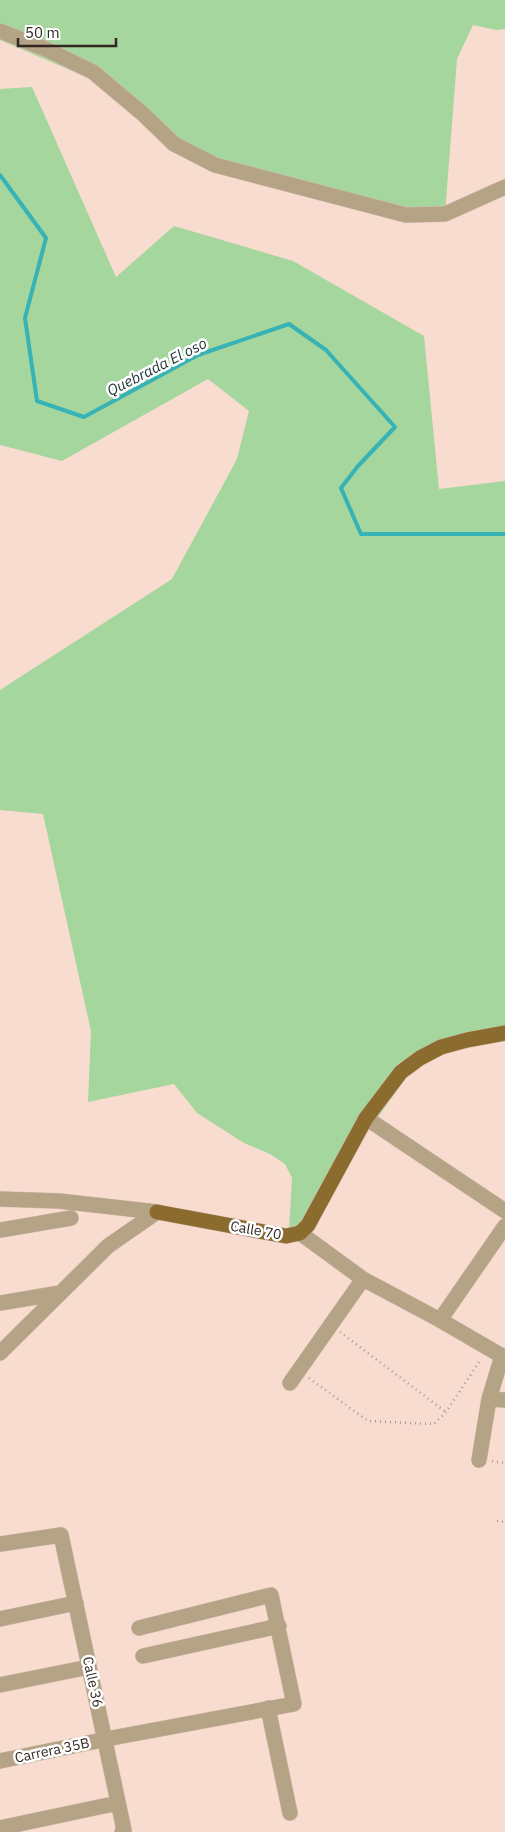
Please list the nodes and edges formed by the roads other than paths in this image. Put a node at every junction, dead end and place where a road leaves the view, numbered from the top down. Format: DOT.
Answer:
graph roads {
  1 [pos="0,31"];
  2 [pos="505,187"];
  3 [pos="505,1034"];
  4 [pos="366,1118"];
  5 [pos="0,1200"];
  6 [pos="505,1211"];
  7 [pos="156,1212"];
  8 [pos="71,1218"];
  9 [pos="505,1226"];
  10 [pos="0,1230"];
  11 [pos="300,1233"];
  12 [pos="363,1279"];
  13 [pos="60,1293"];
  14 [pos="0,1303"];
  15 [pos="440,1320"];
  16 [pos="0,1353"];
  17 [pos="295,1377"];
  18 [pos="489,1399"];
  19 [pos="505,1400"];
  20 [pos="479,1460"];
  21 [pos="0,1544"];
  22 [pos="76,1603"];
  23 [pos="0,1619"];
  24 [pos="279,1626"];
  25 [pos="139,1628"];
  26 [pos="143,1656"];
  27 [pos="90,1667"];
  28 [pos="0,1685"];
  29 [pos="268,1708"];
  30 [pos="111,1738"];
  31 [pos="0,1761"];
  32 [pos="118,1803"];
  33 [pos="290,1813"];
  34 [pos="0,1828"];
  35 [pos="123,1831"];
  1 -- 2 [label="street"];
  3 -- 4 [label="main road, Calle 70"];
  4 -- 6 [label="street"];
  4 -- 11 [label="main road, Calle 70"];
  5 -- 7 [label="street, Calle 70"];
  7 -- 11 [label="main road, Calle 70"];
  7 -- 13 [label="street"];
  8 -- 10 [label="street"];
  9 -- 15 [label="street"];
  11 -- 12 [label="street"];
  12 -- 15 [label="street"];
  12 -- 17 [label="street"];
  13 -- 14 [label="street"];
  13 -- 16 [label="street"];
  15 -- 18 [label="street"];
  18 -- 19 [label="street"];
  18 -- 20 [label="street"];
  21 -- 22 [label="street, Calle 36"];
  22 -- 23 [label="street"];
  22 -- 27 [label="street, Calle 36"];
  24 -- 25 [label="street"];
  24 -- 26 [label="street"];
  24 -- 29 [label="street, Carrera 35B"];
  27 -- 28 [label="street"];
  27 -- 30 [label="street, Calle 36"];
  29 -- 30 [label="street, Carrera 35B"];
  29 -- 33 [label="street"];
  30 -- 31 [label="street, Carrera 35B"];
  30 -- 32 [label="street, Calle 36"];
  32 -- 34 [label="street"];
  32 -- 35 [label="street, Calle 36"];
}
